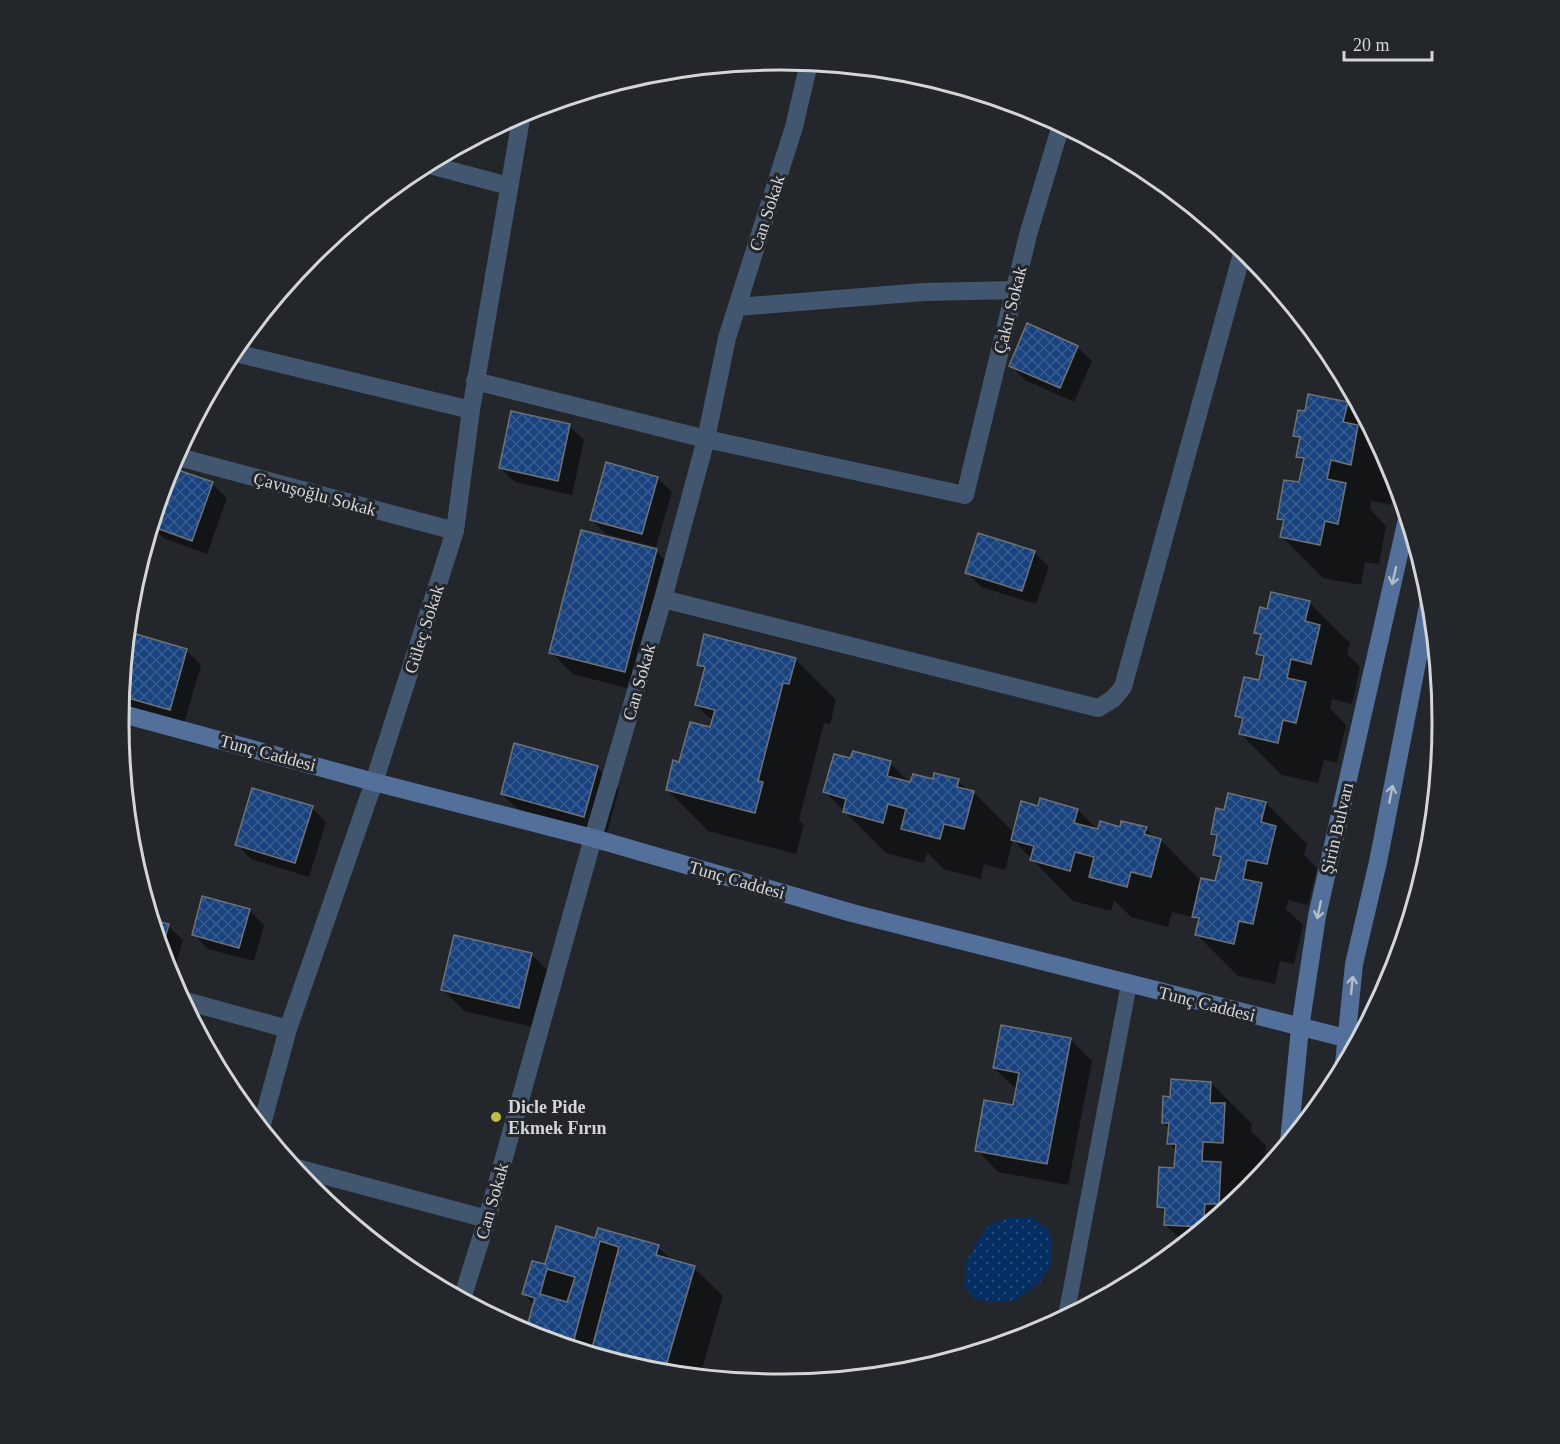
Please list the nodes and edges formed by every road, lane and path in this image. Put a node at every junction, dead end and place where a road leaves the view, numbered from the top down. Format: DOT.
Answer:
graph roads {
  1 [pos="808,71"];
  2 [pos="520,125"];
  3 [pos="1058,134"];
  4 [pos="439,167"];
  5 [pos="509,186"];
  6 [pos="1240,260"];
  7 [pos="1015,290"];
  8 [pos="737,307"];
  9 [pos="242,355"];
  10 [pos="475,381"];
  11 [pos="471,410"];
  12 [pos="706,439"];
  13 [pos="185,459"];
  14 [pos="455,531"];
  15 [pos="1403,535"];
  16 [pos="663,599"];
  17 [pos="1424,626"];
  18 [pos="129,716"];
  19 [pos="374,782"];
  20 [pos="593,838"];
  21 [pos="1129,984"];
  22 [pos="193,1003"];
  23 [pos="1300,1028"];
  24 [pos="288,1029"];
  25 [pos="1352,1032"];
  26 [pos="1349,1038"];
  27 [pos="263,1119"];
  28 [pos="1290,1127"];
  29 [pos="308,1171"];
  30 [pos="487,1219"];
  31 [pos="464,1291"];
  32 [pos="1068,1306"];
  1 -- 8 [label="street, Can Sokak"];
  2 -- 5 [label="street, Güleç Sokak"];
  3 -- 7 [label="street, Çakır Sokak"];
  4 -- 5 [label="street"];
  5 -- 10 [label="street, Güleç Sokak"];
  6 -- 16 [label="street"];
  7 -- 8 [label="street"];
  7 -- 12 [label="street, Çakır Sokak"];
  8 -- 12 [label="street, Can Sokak"];
  9 -- 11 [label="street"];
  10 -- 11 [label="street, Güleç Sokak"];
  10 -- 12 [label="street"];
  11 -- 14 [label="street, Güleç Sokak"];
  12 -- 16 [label="street, Can Sokak"];
  13 -- 14 [label="street, Çavuşoğlu Sokak"];
  14 -- 19 [label="street, Güleç Sokak"];
  15 -- 23 [label="street, Şirin Bulvarı, one-way"];
  16 -- 20 [label="street, Can Sokak"];
  25 -- 17 [label="street, one-way"];
  18 -- 19 [label="street, Tunç Caddesi"];
  19 -- 20 [label="street, Tunç Caddesi"];
  19 -- 24 [label="street, Güleç Sokak"];
  20 -- 21 [label="street, Tunç Caddesi"];
  20 -- 30 [label="street, Can Sokak"];
  21 -- 23 [label="street, Tunç Caddesi"];
  21 -- 32 [label="lane"];
  22 -- 24 [label="street"];
  23 -- 26 [label="street, Tunç Caddesi"];
  23 -- 28 [label="street, Şirin Bulvarı"];
  24 -- 27 [label="street, Güleç Sokak"];
  29 -- 30 [label="street"];
  30 -- 31 [label="street, Can Sokak"];
}
